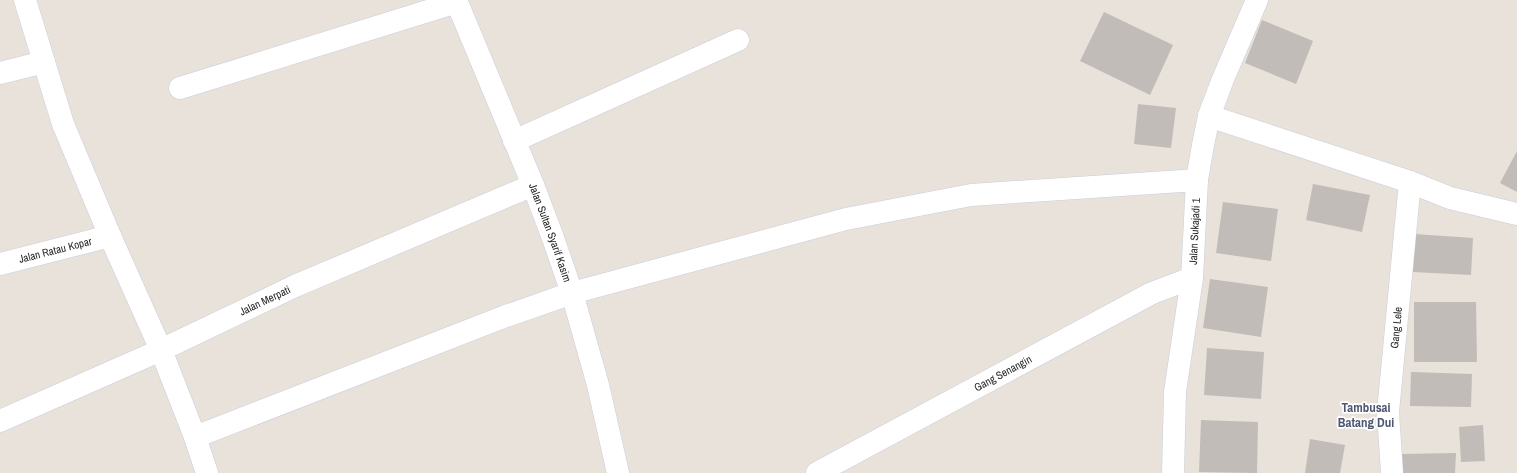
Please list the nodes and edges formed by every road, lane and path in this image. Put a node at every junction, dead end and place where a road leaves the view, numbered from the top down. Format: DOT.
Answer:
graph roads {
  1 [pos="25,0"];
  2 [pos="1257,0"];
  3 [pos="456,1"];
  4 [pos="738,40"];
  5 [pos="44,62"];
  6 [pos="0,73"];
  7 [pos="180,88"];
  8 [pos="1209,116"];
  9 [pos="514,141"];
  10 [pos="1197,180"];
  11 [pos="1410,182"];
  12 [pos="532,185"];
  13 [pos="1517,214"];
  14 [pos="110,236"];
  15 [pos="0,264"];
  16 [pos="1192,278"];
  17 [pos="572,293"];
  18 [pos="161,350"];
  19 [pos="0,420"];
  20 [pos="195,437"];
  21 [pos="207,473"];
  22 [pos="618,473"];
  23 [pos="816,473"];
  24 [pos="1173,473"];
  25 [pos="1392,473"];
  1 -- 5 [label="street"];
  2 -- 8 [label="street, Jalan Sukajadi 1"];
  3 -- 7 [label="street"];
  3 -- 9 [label="street, Jalan Sultan Syarif Kasim"];
  4 -- 9 [label="street"];
  5 -- 6 [label="street"];
  5 -- 14 [label="street"];
  8 -- 10 [label="street, Jalan Sukajadi 1"];
  8 -- 11 [label="street"];
  9 -- 12 [label="street, Jalan Sultan Syarif Kasim"];
  10 -- 16 [label="street, Jalan Sukajadi 1"];
  10 -- 17 [label="street"];
  11 -- 13 [label="street"];
  11 -- 25 [label="street, Gang Lele"];
  12 -- 17 [label="street, Jalan Sultan Syarif Kasim"];
  12 -- 18 [label="street, Jalan Merpati"];
  14 -- 15 [label="street, Jalan Ratau Kopar"];
  14 -- 18 [label="street"];
  16 -- 23 [label="street, Gang Senangin"];
  16 -- 24 [label="street, Jalan Sukajadi 1"];
  17 -- 20 [label="street"];
  17 -- 22 [label="street, Jalan Sultan Syarif Kasim"];
  18 -- 19 [label="street, Jalan Merpati"];
  18 -- 20 [label="street"];
  20 -- 21 [label="street"];
}
